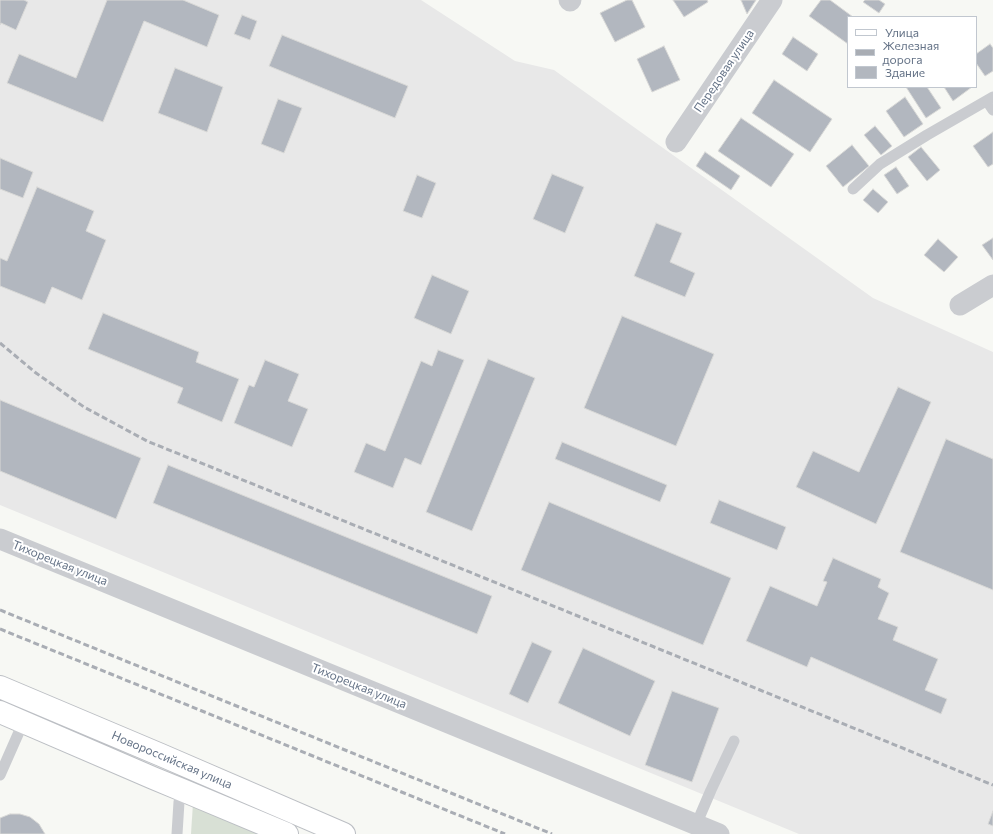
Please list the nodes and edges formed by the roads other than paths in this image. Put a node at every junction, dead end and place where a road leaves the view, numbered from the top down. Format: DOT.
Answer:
graph roads {
  1 [pos="772,0"];
  2 [pos="991,103"];
  3 [pos="676,142"];
  4 [pos="853,189"];
  5 [pos="993,285"];
  6 [pos="960,305"];
  7 [pos="0,539"];
  8 [pos="0,687"];
  9 [pos="0,712"];
  10 [pos="22,722"];
  11 [pos="734,741"];
  12 [pos="0,775"];
  13 [pos="182,790"];
  14 [pos="696,825"];
  15 [pos="278,832"];
  16 [pos="177,834"];
  17 [pos="344,834"];
  18 [pos="719,834"];
  1 -- 3 [label="street, Передовая улица"];
  2 -- 4 [label="lane"];
  5 -- 6 [label="street"];
  7 -- 14 [label="street, Тихорецкая улица"];
  8 -- 17 [label="main road, Новороссийская улица"];
  9 -- 10 [label="main road, Новороссийская улица"];
  10 -- 12 [label="lane"];
  10 -- 13 [label="main road, Новороссийская улица"];
  11 -- 14 [label="lane"];
  13 -- 15 [label="main road, Новороссийская улица"];
  13 -- 16 [label="lane"];
  14 -- 18 [label="street, Тихорецкая улица"];
}
